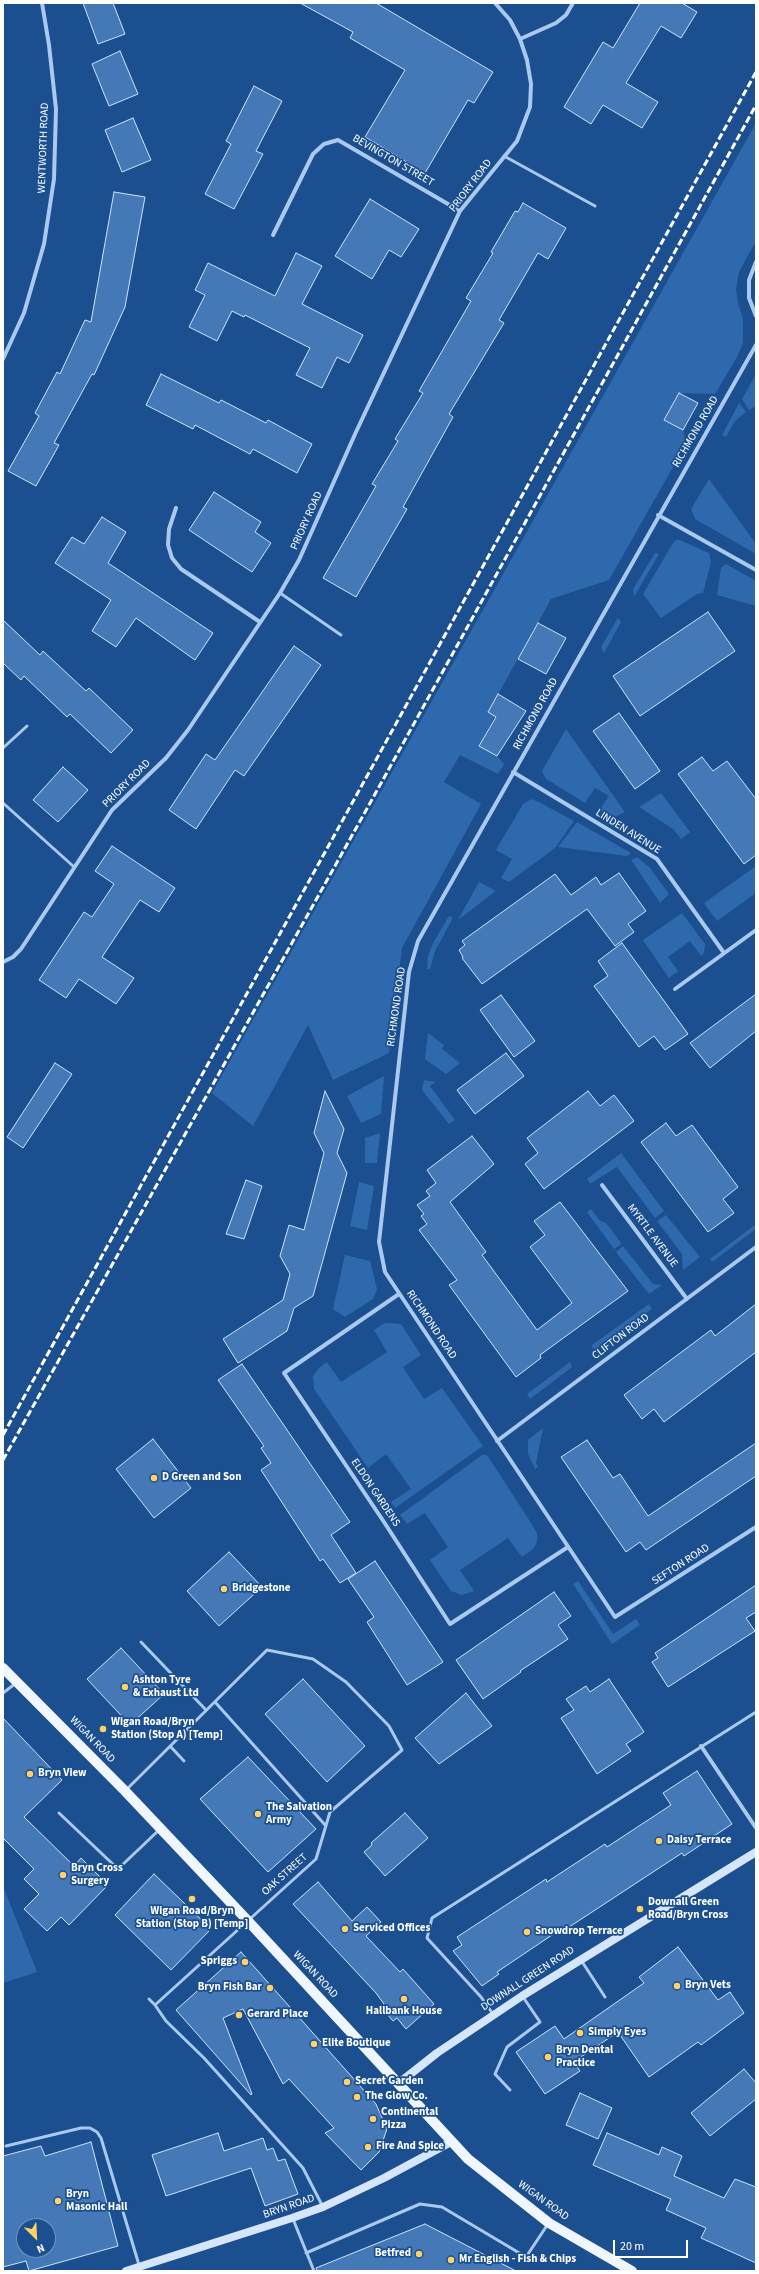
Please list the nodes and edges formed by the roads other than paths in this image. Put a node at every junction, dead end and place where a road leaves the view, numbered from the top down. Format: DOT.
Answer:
graph roads {
  1 [pos="42,3"];
  2 [pos="495,3"];
  3 [pos="573,3"];
  4 [pos="520,39"];
  5 [pos="504,156"];
  6 [pos="595,206"];
  7 [pos="460,211"];
  8 [pos="273,235"];
  9 [pos="756,262"];
  10 [pos="756,316"];
  11 [pos="756,345"];
  12 [pos="3,359"];
  13 [pos="176,508"];
  14 [pos="658,515"];
  15 [pos="756,570"];
  16 [pos="280,593"];
  17 [pos="260,622"];
  18 [pos="341,635"];
  19 [pos="27,726"];
  20 [pos="3,748"];
  21 [pos="513,772"];
  22 [pos="3,802"];
  23 [pos="74,866"];
  24 [pos="756,930"];
  25 [pos="724,953"];
  26 [pos="3,962"];
  27 [pos="675,989"];
  28 [pos="602,1185"];
  29 [pos="756,1247"];
  30 [pos="400,1294"];
  31 [pos="687,1299"];
  32 [pos="497,1441"];
  33 [pos="756,1527"];
  34 [pos="568,1547"];
  35 [pos="615,1617"];
  36 [pos="141,1642"];
  37 [pos="3,1668"];
  38 [pos="17,1682"];
  39 [pos="3,1693"];
  40 [pos="215,1702"];
  41 [pos="206,1710"];
  42 [pos="756,1712"];
  43 [pos="170,1746"];
  44 [pos="701,1746"];
  45 [pos="184,1761"];
  46 [pos="125,1791"];
  47 [pos="59,1813"];
  48 [pos="326,1826"];
  49 [pos="160,1828"];
  50 [pos="756,1828"];
  51 [pos="756,1852"];
  52 [pos="248,1921"];
  53 [pos="580,1958"];
  54 [pos="522,1996"];
  55 [pos="605,1997"];
  56 [pos="149,1999"];
  57 [pos="155,2005"];
  58 [pos="493,2014"];
  59 [pos="399,2083"];
  60 [pos="510,2090"];
  61 [pos="452,2142"];
  62 [pos="6,2146"];
  63 [pos="323,2207"];
  64 [pos="292,2218"];
  65 [pos="549,2223"];
  66 [pos="306,2253"];
  67 [pos="140,2266"];
  68 [pos="126,2271"];
  69 [pos="314,2271"];
  70 [pos="632,2271"];
  1 -- 12 [label="street, WENTWORTH ROAD"];
  2 -- 4 [label="street, PRIORY ROAD"];
  3 -- 4 [label="street"];
  4 -- 5 [label="street, PRIORY ROAD"];
  5 -- 6 [label="lane"];
  5 -- 7 [label="street, PRIORY ROAD"];
  7 -- 8 [label="street, BEVINGTON STREET"];
  7 -- 16 [label="street, PRIORY ROAD"];
  9 -- 10 [label="street"];
  11 -- 14 [label="street, RICHMOND ROAD"];
  13 -- 17 [label="street"];
  14 -- 15 [label="street"];
  14 -- 21 [label="street, RICHMOND ROAD"];
  16 -- 17 [label="street, PRIORY ROAD"];
  16 -- 18 [label="lane"];
  17 -- 23 [label="street, PRIORY ROAD"];
  19 -- 20 [label="lane"];
  21 -- 25 [label="street, LINDEN AVENUE"];
  21 -- 30 [label="street, RICHMOND ROAD"];
  22 -- 23 [label="lane"];
  23 -- 26 [label="street, PRIORY ROAD"];
  24 -- 25 [label="street"];
  25 -- 27 [label="street"];
  28 -- 31 [label="street, MYRTLE AVENUE"];
  29 -- 31 [label="street, CLIFTON ROAD"];
  30 -- 32 [label="street, RICHMOND ROAD"];
  30 -- 34 [label="street, ELDON GARDENS"];
  31 -- 32 [label="street, CLIFTON ROAD"];
  32 -- 34 [label="street, RICHMOND ROAD"];
  33 -- 35 [label="street, SEFTON ROAD"];
  34 -- 35 [label="street, RICHMOND ROAD"];
  36 -- 41 [label="lane"];
  37 -- 38 [label="main road, WIGAN ROAD"];
  38 -- 39 [label="lane"];
  38 -- 46 [label="main road, WIGAN ROAD"];
  40 -- 41 [label="lane"];
  40 -- 48 [label="lane"];
  40 -- 48 [label="lane, OAK STREET"];
  41 -- 43 [label="lane"];
  42 -- 44 [label="lane"];
  43 -- 45 [label="lane"];
  43 -- 46 [label="lane"];
  44 -- 50 [label="street"];
  44 -- 58 [label="lane"];
  46 -- 49 [label="main road, WIGAN ROAD"];
  47 -- 49 [label="lane"];
  48 -- 52 [label="lane, OAK STREET"];
  49 -- 52 [label="main road, WIGAN ROAD"];
  51 -- 53 [label="main road, DOWNALL GREEN ROAD"];
  52 -- 57 [label="lane, OAK STREET"];
  52 -- 59 [label="main road, WIGAN ROAD"];
  53 -- 54 [label="main road, DOWNALL GREEN ROAD"];
  53 -- 55 [label="lane"];
  54 -- 58 [label="main road, DOWNALL GREEN ROAD"];
  54 -- 60 [label="lane"];
  56 -- 57 [label="lane"];
  57 -- 63 [label="lane"];
  58 -- 59 [label="main road, DOWNALL GREEN ROAD"];
  59 -- 61 [label="main road, WIGAN ROAD"];
  61 -- 63 [label="main road, BRYN ROAD"];
  61 -- 65 [label="main road, WIGAN ROAD"];
  62 -- 67 [label="lane"];
  63 -- 64 [label="main road, BRYN ROAD"];
  64 -- 66 [label="lane"];
  64 -- 67 [label="main road, BRYN ROAD"];
  65 -- 66 [label="lane"];
  65 -- 70 [label="main road, WIGAN ROAD"];
  66 -- 69 [label="lane"];
  67 -- 68 [label="main road, BRYN ROAD"];
}
